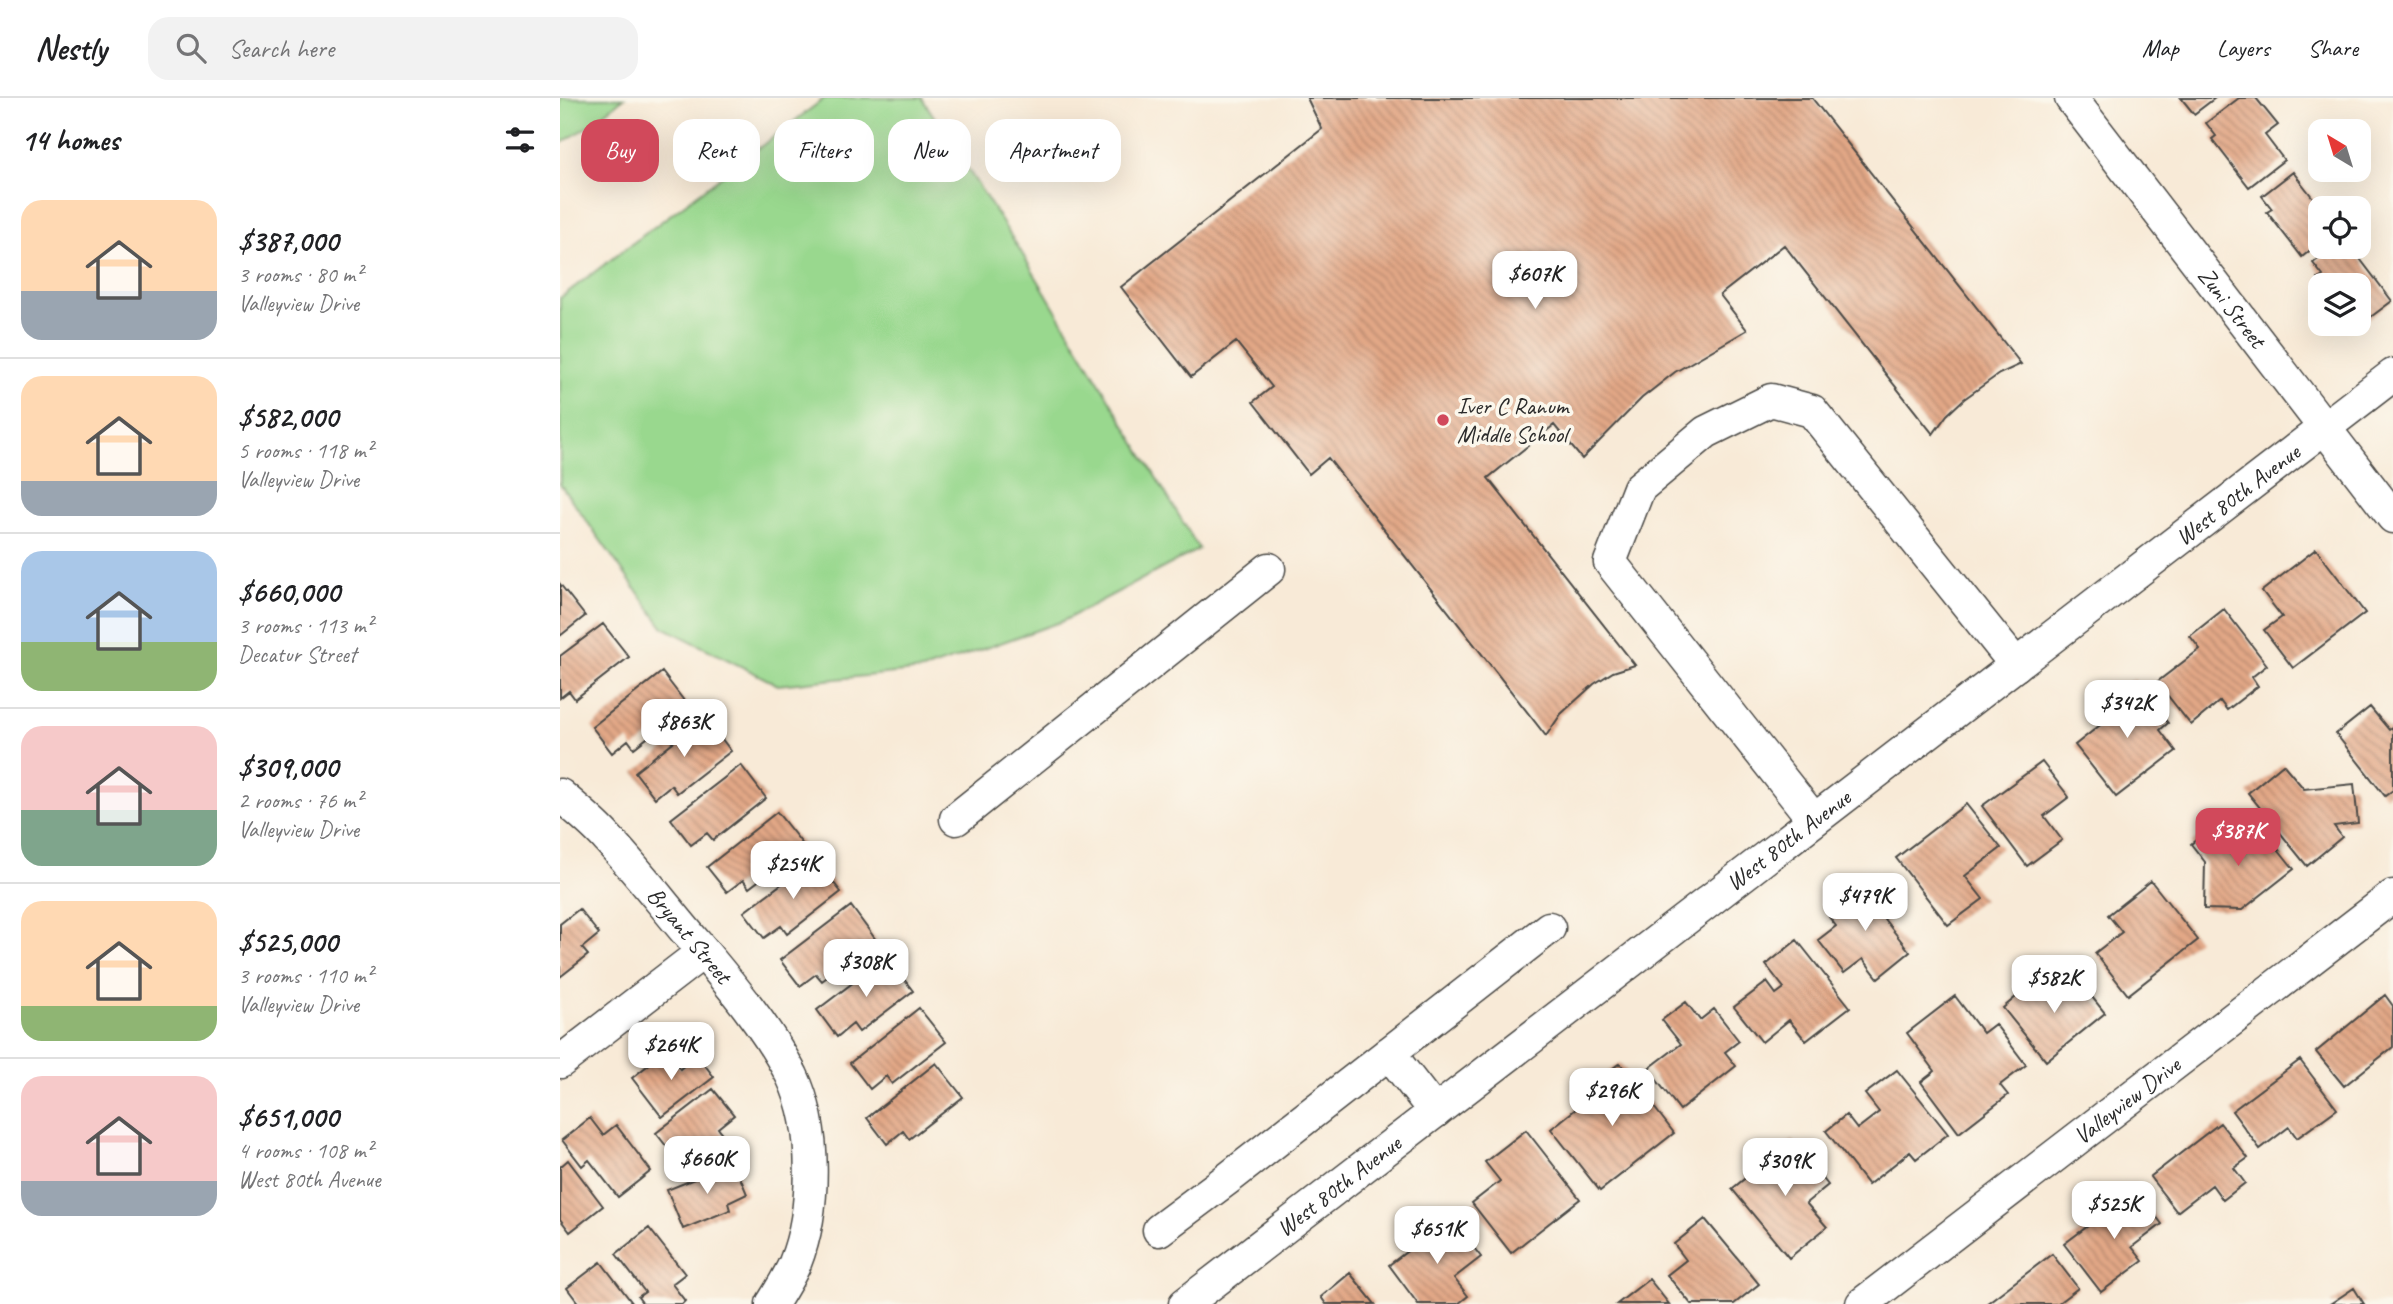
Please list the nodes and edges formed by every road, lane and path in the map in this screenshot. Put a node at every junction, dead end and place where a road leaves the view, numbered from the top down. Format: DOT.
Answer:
graph roads {
  1 [pos="2071,98"];
  2 [pos="2393,375"];
  3 [pos="2324,428"];
  4 [pos="2393,517"];
  5 [pos="1269,569"];
  6 [pos="2016,665"];
  7 [pos="560,795"];
  8 [pos="956,819"];
  9 [pos="1814,820"];
  10 [pos="2393,896"];
  11 [pos="1549,928"];
  12 [pos="703,952"];
  13 [pos="1389,1053"];
  14 [pos="560,1062"];
  15 [pos="1434,1112"];
  16 [pos="1159,1230"];
  17 [pos="772,1304"];
  18 [pos="1185,1304"];
  19 [pos="1862,1304"];
  1 -- 3 [label="street, Zuni Street"];
  2 -- 3 [label="street, West 80th Avenue"];
  3 -- 4 [label="street, Zuni Street"];
  3 -- 6 [label="street, West 80th Avenue"];
  5 -- 8 [label="street"];
  6 -- 9 [label="street, West 80th Avenue"];
  6 -- 9 [label="street"];
  7 -- 12 [label="street, Bryant Street"];
  9 -- 15 [label="street, West 80th Avenue"];
  10 -- 19 [label="street, Valleyview Drive"];
  11 -- 13 [label="street"];
  12 -- 14 [label="street"];
  12 -- 17 [label="street, Bryant Street"];
  13 -- 15 [label="street"];
  13 -- 16 [label="street"];
  15 -- 18 [label="street, West 80th Avenue"];
}
